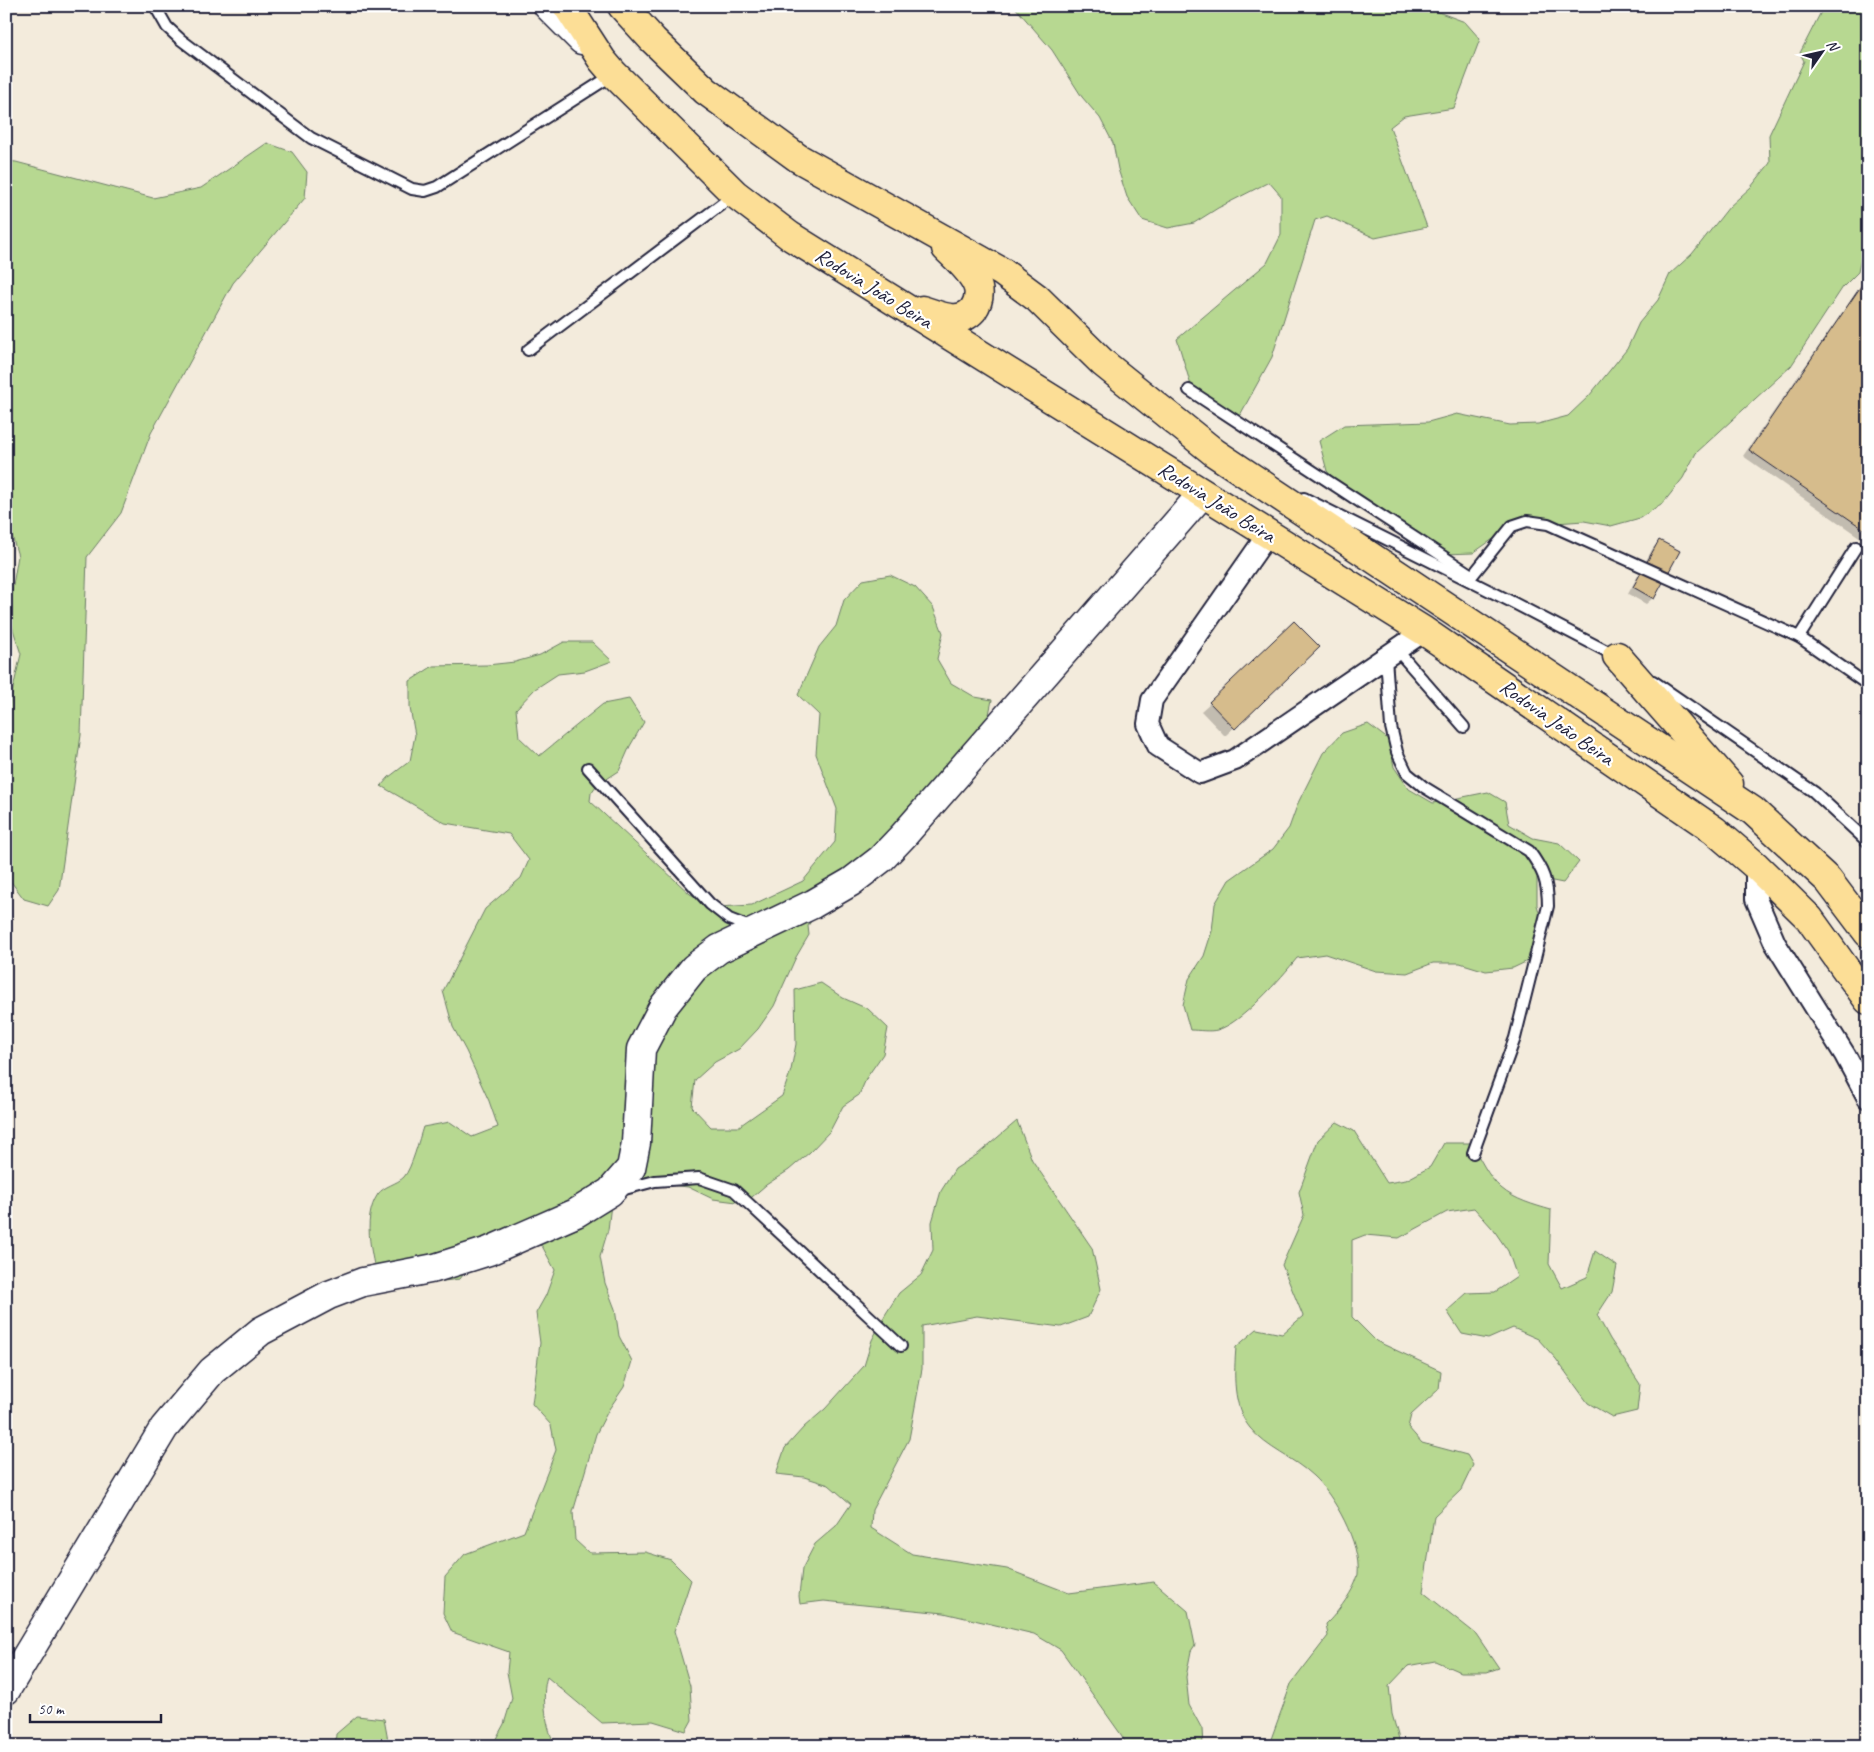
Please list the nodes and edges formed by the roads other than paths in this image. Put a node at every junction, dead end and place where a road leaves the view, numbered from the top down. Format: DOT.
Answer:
graph roads {
  1 [pos="155,6"];
  2 [pos="548,6"];
  3 [pos="567,6"];
  4 [pos="626,9"];
  5 [pos="608,67"];
  6 [pos="735,194"];
  7 [pos="933,233"];
  8 [pos="899,303"];
  9 [pos="528,350"];
  10 [pos="1189,390"];
  11 [pos="1215,454"];
  12 [pos="1202,494"];
  13 [pos="1268,534"];
  14 [pos="1856,547"];
  15 [pos="1472,576"];
  16 [pos="1510,601"];
  17 [pos="1424,631"];
  18 [pos="1800,637"];
  19 [pos="1391,654"];
  20 [pos="1617,656"];
  21 [pos="1868,685"];
  22 [pos="1464,727"];
  23 [pos="588,768"];
  24 [pos="1753,811"];
  25 [pos="1868,842"];
  26 [pos="1756,866"];
  27 [pos="757,930"];
  28 [pos="1868,932"];
  29 [pos="1868,1000"];
  30 [pos="1868,1098"];
  31 [pos="1473,1153"];
  32 [pos="610,1192"];
  33 [pos="901,1346"];
  34 [pos="6,1690"];
  1 -- 5 [label="lane"];
  2 -- 5 [label="street"];
  3 -- 5 [label="main road, Rodovia João Beira"];
  4 -- 7 [label="main road, Rodovia João Beira"];
  5 -- 6 [label="main road, Rodovia João Beira"];
  6 -- 8 [label="main road, Rodovia João Beira"];
  6 -- 9 [label="lane"];
  7 -- 8 [label="main road"];
  7 -- 11 [label="main road, Rodovia João Beira"];
  8 -- 12 [label="main road, Rodovia João Beira"];
  10 -- 15 [label="lane"];
  11 -- 16 [label="lane"];
  11 -- 24 [label="main road, Rodovia João Beira"];
  12 -- 13 [label="main road, Rodovia João Beira"];
  12 -- 27 [label="street"];
  13 -- 17 [label="main road, Rodovia João Beira"];
  13 -- 19 [label="street"];
  14 -- 18 [label="lane"];
  15 -- 16 [label="lane"];
  15 -- 18 [label="lane"];
  16 -- 20 [label="lane"];
  17 -- 19 [label="street"];
  17 -- 26 [label="main road, Rodovia João Beira"];
  18 -- 21 [label="lane"];
  19 -- 22 [label="lane"];
  19 -- 31 [label="lane"];
  20 -- 24 [label="main road"];
  20 -- 25 [label="lane"];
  23 -- 27 [label="lane"];
  24 -- 28 [label="main road, Rodovia João Beira"];
  26 -- 29 [label="main road, Rodovia João Beira"];
  26 -- 30 [label="street"];
  27 -- 32 [label="street"];
  32 -- 33 [label="lane"];
  32 -- 34 [label="street"];
}
